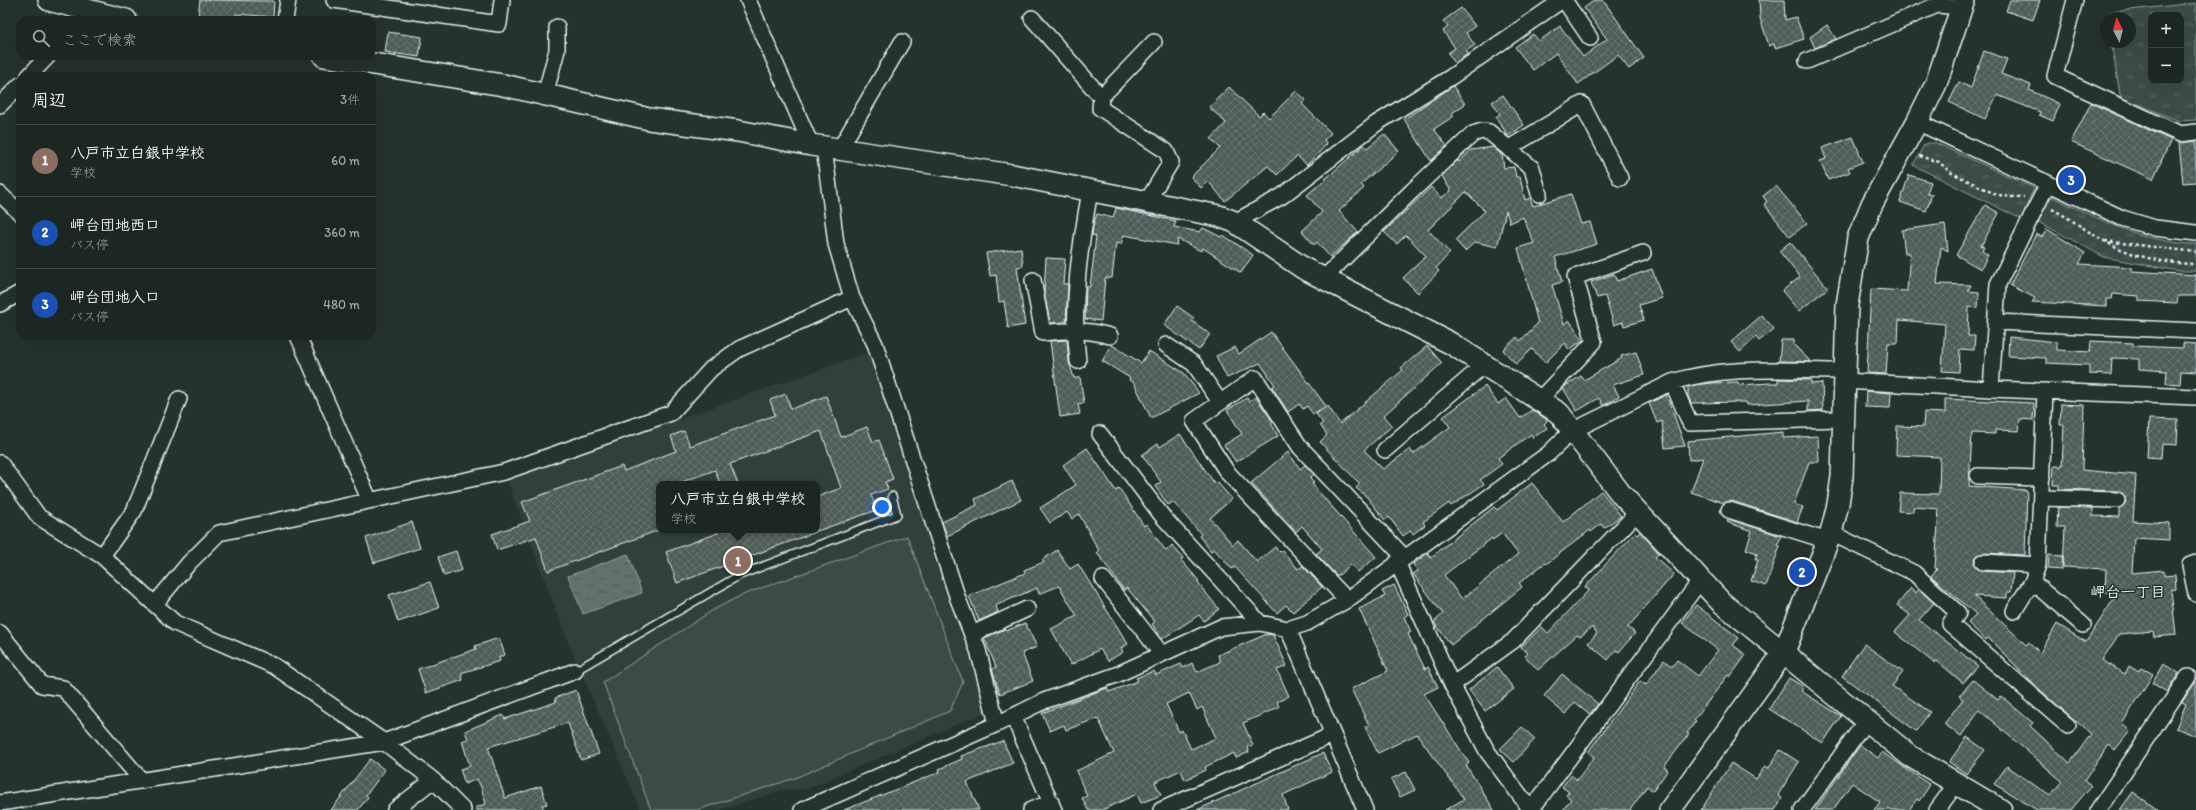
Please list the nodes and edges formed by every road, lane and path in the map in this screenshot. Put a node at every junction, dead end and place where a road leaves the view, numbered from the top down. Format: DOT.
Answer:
graph roads {
  1 [pos="49,0"];
  2 [pos="288,0"];
  3 [pos="334,0"];
  4 [pos="502,0"];
  5 [pos="748,0"];
  6 [pos="1563,0"];
  7 [pos="2075,0"];
  8 [pos="374,2"];
  9 [pos="1962,4"];
  10 [pos="423,6"];
  11 [pos="72,14"];
  12 [pos="90,16"];
  13 [pos="286,16"];
  14 [pos="1032,18"];
  15 [pos="557,27"];
  16 [pos="1590,38"];
  17 [pos="902,42"];
  18 [pos="1154,42"];
  19 [pos="44,60"];
  20 [pos="349,60"];
  21 [pos="1806,61"];
  22 [pos="33,72"];
  23 [pos="16,89"];
  24 [pos="546,95"];
  25 [pos="1101,97"];
  26 [pos="0,105"];
  27 [pos="1917,122"];
  28 [pos="2196,132"];
  29 [pos="825,147"];
  30 [pos="1509,148"];
  31 [pos="1915,155"];
  32 [pos="1620,178"];
  33 [pos="2047,184"];
  34 [pos="1090,191"];
  35 [pos="0,194"];
  36 [pos="1540,194"];
  37 [pos="2038,202"];
  38 [pos="1146,203"];
  39 [pos="16,209"];
  40 [pos="1235,222"];
  41 [pos="2196,233"];
  42 [pos="2103,240"];
  43 [pos="2196,252"];
  44 [pos="1643,253"];
  45 [pos="2196,264"];
  46 [pos="1323,278"];
  47 [pos="1033,280"];
  48 [pos="16,295"];
  49 [pos="852,298"];
  50 [pos="0,304"];
  51 [pos="1996,322"];
  52 [pos="1074,329"];
  53 [pos="2196,331"];
  54 [pos="1110,336"];
  55 [pos="300,340"];
  56 [pos="1166,345"];
  57 [pos="1078,361"];
  58 [pos="1485,364"];
  59 [pos="1844,376"];
  60 [pos="1672,382"];
  61 [pos="1991,389"];
  62 [pos="2045,391"];
  63 [pos="2196,397"];
  64 [pos="179,399"];
  65 [pos="1539,400"];
  66 [pos="1220,402"];
  67 [pos="1843,419"];
  68 [pos="1572,431"];
  69 [pos="1100,434"];
  70 [pos="1385,450"];
  71 [pos="0,464"];
  72 [pos="1978,476"];
  73 [pos="2042,478"];
  74 [pos="892,496"];
  75 [pos="2041,498"];
  76 [pos="369,499"];
  77 [pos="2117,500"];
  78 [pos="1729,510"];
  79 [pos="1637,512"];
  80 [pos="1830,537"];
  81 [pos="102,556"];
  82 [pos="1401,560"];
  83 [pos="1983,562"];
  84 [pos="2196,563"];
  85 [pos="2038,565"];
  86 [pos="1103,579"];
  87 [pos="1700,581"];
  88 [pos="2032,582"];
  89 [pos="2196,594"];
  90 [pos="1347,600"];
  91 [pos="155,604"];
  92 [pos="1027,609"];
  93 [pos="2014,611"];
  94 [pos="1260,623"];
  95 [pos="2083,625"];
  96 [pos="1288,628"];
  97 [pos="0,633"];
  98 [pos="972,634"];
  99 [pos="1784,652"];
  100 [pos="1161,653"];
  101 [pos="575,671"];
  102 [pos="2188,677"];
  103 [pos="1452,685"];
  104 [pos="1013,716"];
  105 [pos="1866,721"];
  106 [pos="997,724"];
  107 [pos="2068,726"];
  108 [pos="1332,735"];
  109 [pos="384,742"];
  110 [pos="433,780"];
  111 [pos="142,781"];
  112 [pos="1956,784"];
  113 [pos="0,803"];
  114 [pos="1052,806"];
  115 [pos="395,810"];
  116 [pos="463,810"];
  117 [pos="802,810"];
  118 [pos="1031,810"];
  119 [pos="1161,810"];
  120 [pos="1365,810"];
  121 [pos="1531,810"];
  122 [pos="1670,810"];
  123 [pos="1802,810"];
  124 [pos="1937,810"];
  125 [pos="2001,810"];
  126 [pos="2098,810"];
  1 -- 11 [label="street"];
  2 -- 13 [label="street"];
  3 -- 8 [label="street"];
  4 -- 10 [label="street"];
  5 -- 29 [label="street"];
  6 -- 16 [label="street"];
  6 -- 40 [label="street"];
  7 -- 28 [label="street"];
  8 -- 10 [label="street"];
  9 -- 21 [label="street"];
  9 -- 27 [label="street"];
  11 -- 12 [label="street"];
  14 -- 25 [label="street"];
  15 -- 24 [label="street"];
  17 -- 29 [label="street"];
  18 -- 25 [label="street"];
  19 -- 22 [label="street"];
  20 -- 24 [label="street"];
  23 -- 26 [label="street"];
  24 -- 29 [label="street"];
  25 -- 38 [label="street"];
  27 -- 33 [label="street"];
  27 -- 59 [label="street"];
  29 -- 34 [label="street"];
  29 -- 49 [label="street"];
  30 -- 32 [label="street"];
  30 -- 36 [label="street"];
  30 -- 46 [label="street"];
  31 -- 37 [label="path"];
  33 -- 37 [label="street"];
  33 -- 41 [label="street"];
  34 -- 38 [label="street"];
  34 -- 52 [label="street"];
  35 -- 39 [label="street"];
  37 -- 42 [label="path"];
  37 -- 51 [label="street"];
  38 -- 40 [label="street"];
  40 -- 46 [label="street"];
  42 -- 43 [label="path"];
  42 -- 45 [label="path"];
  44 -- 65 [label="street"];
  46 -- 58 [label="street"];
  47 -- 52 [label="street"];
  48 -- 50 [label="street"];
  49 -- 76 [label="street"];
  49 -- 98 [label="street"];
  51 -- 53 [label="street"];
  51 -- 61 [label="street"];
  52 -- 54 [label="street"];
  52 -- 57 [label="street"];
  55 -- 76 [label="street"];
  56 -- 66 [label="street"];
  58 -- 65 [label="street"];
  58 -- 70 [label="street"];
  59 -- 60 [label="street"];
  59 -- 61 [label="street"];
  59 -- 67 [label="street"];
  60 -- 67 [label="street"];
  60 -- 68 [label="street"];
  61 -- 62 [label="street"];
  62 -- 63 [label="street"];
  62 -- 73 [label="street"];
  64 -- 81 [label="street"];
  65 -- 68 [label="street"];
  66 -- 82 [label="street"];
  66 -- 90 [label="street"];
  67 -- 80 [label="street"];
  68 -- 79 [label="street"];
  68 -- 82 [label="street"];
  69 -- 94 [label="street"];
  71 -- 81 [label="street"];
  72 -- 73 [label="street"];
  73 -- 75 [label="street"];
  74 -- 101 [label="lane"];
  75 -- 77 [label="street"];
  75 -- 85 [label="street"];
  76 -- 91 [label="street"];
  78 -- 80 [label="street"];
  79 -- 87 [label="street"];
  79 -- 103 [label="street"];
  80 -- 99 [label="street"];
  80 -- 107 [label="street"];
  81 -- 91 [label="street"];
  82 -- 90 [label="street"];
  82 -- 103 [label="street"];
  83 -- 85 [label="street"];
  84 -- 89 [label="street"];
  85 -- 88 [label="street"];
  86 -- 100 [label="street"];
  87 -- 99 [label="street"];
  87 -- 121 [label="street"];
  88 -- 93 [label="street"];
  88 -- 95 [label="street"];
  90 -- 96 [label="street"];
  91 -- 109 [label="street"];
  92 -- 98 [label="street"];
  94 -- 96 [label="street"];
  94 -- 100 [label="street"];
  96 -- 108 [label="street"];
  97 -- 111 [label="street"];
  98 -- 106 [label="street"];
  99 -- 105 [label="street"];
  99 -- 122 [label="street"];
  100 -- 104 [label="street"];
  101 -- 109 [label="street"];
  102 -- 126 [label="street"];
  103 -- 121 [label="street"];
  104 -- 106 [label="street"];
  104 -- 114 [label="street"];
  105 -- 112 [label="street"];
  105 -- 123 [label="street"];
  106 -- 117 [label="street"];
  108 -- 119 [label="street"];
  108 -- 120 [label="street"];
  109 -- 110 [label="street"];
  109 -- 111 [label="street"];
  110 -- 115 [label="street"];
  110 -- 116 [label="street"];
  111 -- 113 [label="street"];
  112 -- 124 [label="street"];
  112 -- 125 [label="street"];
  114 -- 118 [label="street"];
}
